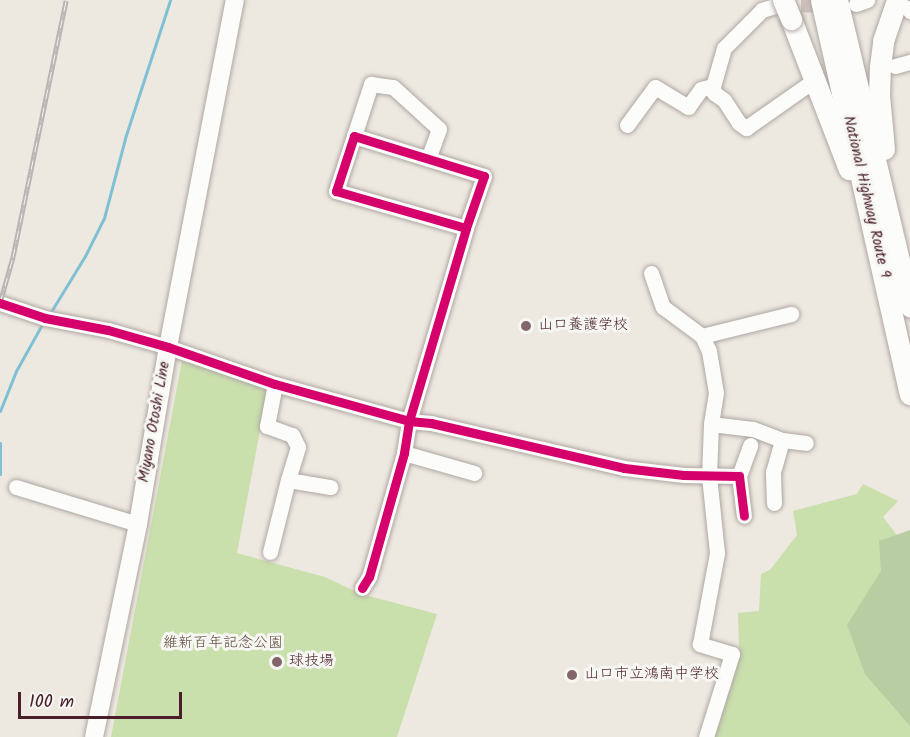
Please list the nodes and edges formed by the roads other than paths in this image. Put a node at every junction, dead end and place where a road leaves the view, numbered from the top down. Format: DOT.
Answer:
graph roads {
  1 [pos="235,0"];
  2 [pos="821,0"];
  3 [pos="853,1"];
  4 [pos="777,6"];
  5 [pos="905,6"];
  6 [pos="712,86"];
  7 [pos="806,86"];
  8 [pos="627,125"];
  9 [pos="354,136"];
  10 [pos="428,159"];
  11 [pos="466,228"];
  12 [pos="873,228"];
  13 [pos="651,273"];
  14 [pos="910,282"];
  15 [pos="0,303"];
  16 [pos="910,306"];
  17 [pos="791,315"];
  18 [pos="702,336"];
  19 [pos="168,347"];
  20 [pos="275,384"];
  21 [pos="910,394"];
  22 [pos="409,421"];
  23 [pos="711,424"];
  24 [pos="782,440"];
  25 [pos="806,443"];
  26 [pos="750,445"];
  27 [pos="404,453"];
  28 [pos="474,473"];
  29 [pos="709,476"];
  30 [pos="739,476"];
  31 [pos="288,480"];
  32 [pos="16,487"];
  33 [pos="330,487"];
  34 [pos="774,503"];
  35 [pos="744,516"];
  36 [pos="138,524"];
  37 [pos="270,552"];
  38 [pos="362,588"];
  39 [pos="94,737"];
  40 [pos="706,737"];
  1 -- 19 [label="main road, Miyano Otoshi Line"];
  2 -- 12 [label="highway, National Highway Route 9"];
  3 -- 16 [label="highway, National Highway Route 9"];
  4 -- 6 [label="street"];
  4 -- 12 [label="highway"];
  5 -- 14 [label="highway"];
  6 -- 7 [label="street"];
  6 -- 8 [label="street"];
  9 -- 10 [label="street"];
  9 -- 10 [label="street"];
  9 -- 11 [label="street"];
  10 -- 11 [label="street"];
  11 -- 22 [label="street"];
  12 -- 21 [label="highway, National Highway Route 9"];
  13 -- 18 [label="street"];
  15 -- 19 [label="street"];
  17 -- 18 [label="street"];
  18 -- 23 [label="street"];
  19 -- 20 [label="street"];
  19 -- 36 [label="main road, Miyano Otoshi Line"];
  20 -- 22 [label="street"];
  20 -- 31 [label="street"];
  22 -- 27 [label="street"];
  22 -- 29 [label="street"];
  23 -- 24 [label="street"];
  23 -- 29 [label="street"];
  24 -- 25 [label="street"];
  24 -- 34 [label="street"];
  26 -- 30 [label="street"];
  27 -- 28 [label="street"];
  27 -- 38 [label="street"];
  29 -- 30 [label="street"];
  29 -- 40 [label="street"];
  30 -- 35 [label="street"];
  31 -- 33 [label="street"];
  31 -- 37 [label="street"];
  32 -- 36 [label="street"];
  36 -- 39 [label="main road, Miyano Otoshi Line"];
}
